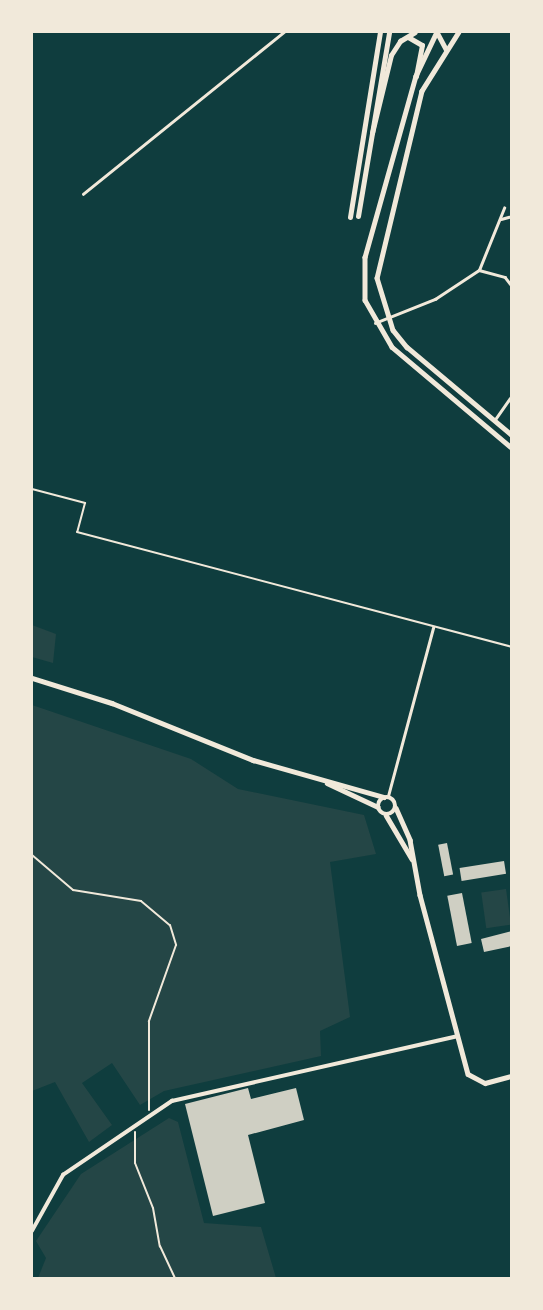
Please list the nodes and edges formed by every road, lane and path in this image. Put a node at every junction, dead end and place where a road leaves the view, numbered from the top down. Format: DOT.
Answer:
graph roads {
  1 [pos="284,32"];
  2 [pos="380,32"];
  3 [pos="389,32"];
  4 [pos="415,32"];
  5 [pos="437,32"];
  6 [pos="459,32"];
  7 [pos="404,37"];
  8 [pos="446,49"];
  9 [pos="416,76"];
  10 [pos="365,153"];
  11 [pos="83,194"];
  12 [pos="504,208"];
  13 [pos="358,216"];
  14 [pos="512,216"];
  15 [pos="350,217"];
  16 [pos="500,220"];
  17 [pos="479,270"];
  18 [pos="512,286"];
  19 [pos="389,319"];
  20 [pos="375,323"];
  21 [pos="512,395"];
  22 [pos="494,421"];
  23 [pos="512,435"];
  24 [pos="512,448"];
  25 [pos="32,489"];
  26 [pos="433,628"];
  27 [pos="512,647"];
  28 [pos="32,678"];
  29 [pos="324,780"];
  30 [pos="386,797"];
  31 [pos="377,807"];
  32 [pos="396,808"];
  33 [pos="386,815"];
  34 [pos="32,856"];
  35 [pos="412,859"];
  36 [pos="457,1035"];
  37 [pos="512,1076"];
  38 [pos="138,1124"];
  39 [pos="32,1231"];
  40 [pos="175,1279"];
  1 -- 11 [label="street"];
  2 -- 15 [label="highway"];
  3 -- 10 [label="highway"];
  4 -- 7 [label="highway"];
  5 -- 8 [label="main road"];
  5 -- 9 [label="main road"];
  6 -- 8 [label="main road"];
  7 -- 9 [label="highway"];
  7 -- 10 [label="highway"];
  8 -- 19 [label="main road"];
  9 -- 20 [label="main road"];
  10 -- 13 [label="highway"];
  12 -- 16 [label="street"];
  14 -- 16 [label="street"];
  16 -- 17 [label="street"];
  17 -- 18 [label="street"];
  17 -- 19 [label="street"];
  19 -- 20 [label="street"];
  19 -- 22 [label="main road"];
  20 -- 24 [label="main road"];
  21 -- 22 [label="street"];
  22 -- 23 [label="main road"];
  25 -- 26 [label="lane"];
  26 -- 27 [label="lane"];
  26 -- 30 [label="street"];
  28 -- 29 [label="main road"];
  29 -- 30 [label="main road"];
  29 -- 31 [label="main road"];
  30 -- 31 [label="main road"];
  30 -- 32 [label="main road"];
  31 -- 33 [label="main road"];
  32 -- 33 [label="main road"];
  32 -- 35 [label="main road"];
  33 -- 35 [label="main road"];
  34 -- 38 [label="path"];
  35 -- 36 [label="main road"];
  36 -- 37 [label="main road"];
  36 -- 38 [label="street"];
  38 -- 39 [label="street"];
  38 -- 40 [label="path"];
}
